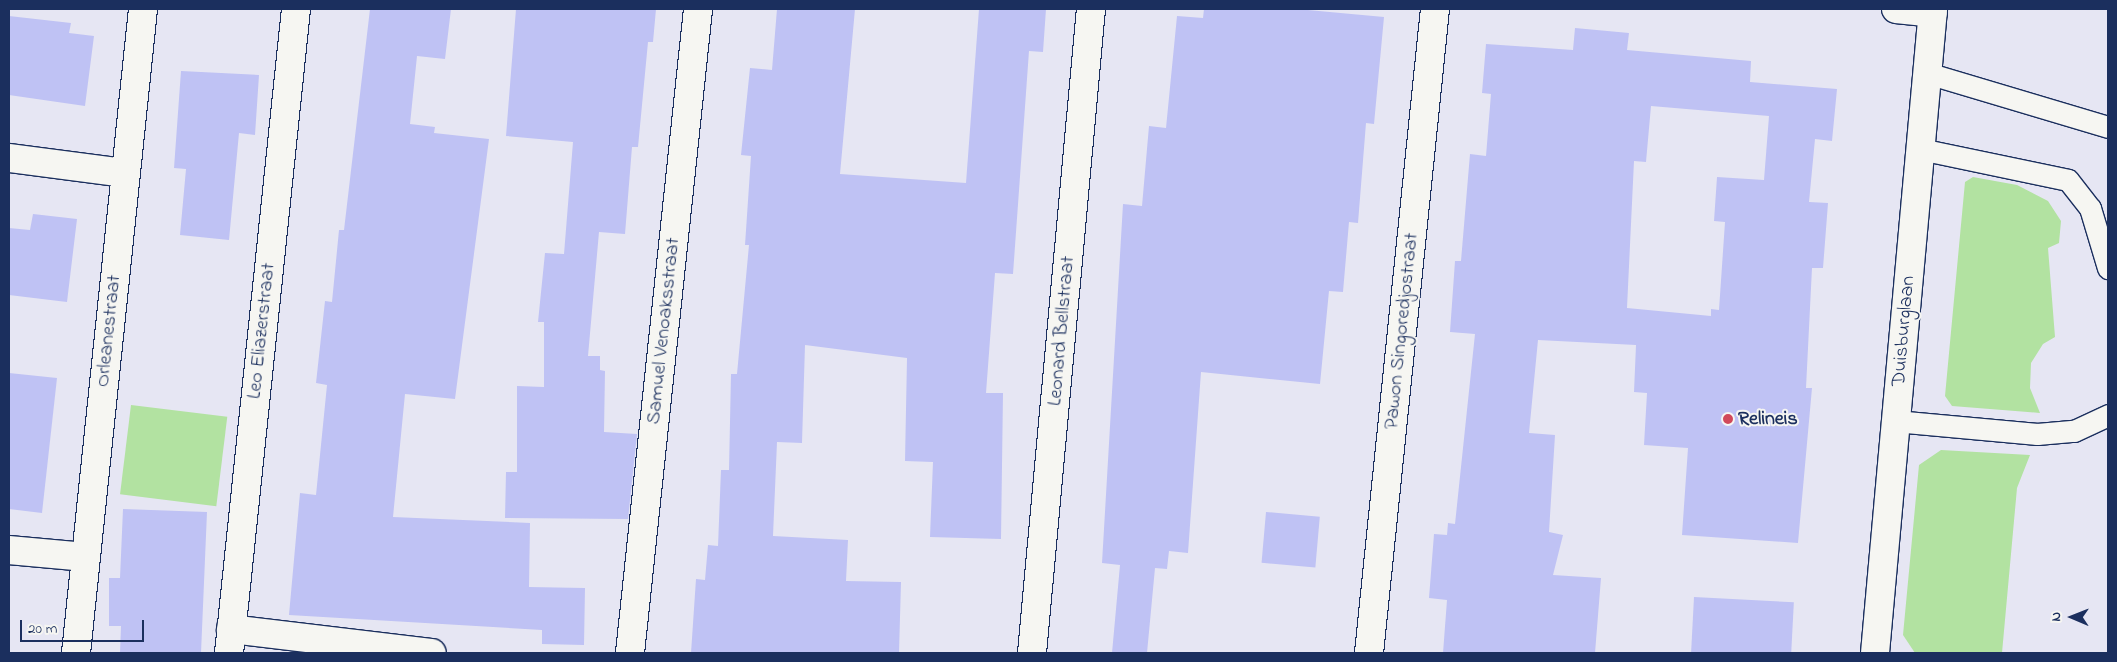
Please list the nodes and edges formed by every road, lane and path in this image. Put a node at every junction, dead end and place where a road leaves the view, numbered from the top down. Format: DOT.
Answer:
graph roads {
  1 [pos="143,9"];
  2 [pos="296,9"];
  3 [pos="698,9"];
  4 [pos="1091,9"];
  5 [pos="1435,9"];
  6 [pos="1896,9"];
  7 [pos="1933,11"];
  8 [pos="1927,73"];
  9 [pos="2108,127"];
  10 [pos="1920,149"];
  11 [pos="9,158"];
  12 [pos="125,173"];
  13 [pos="2108,268"];
  14 [pos="2108,415"];
  15 [pos="1896,421"];
  16 [pos="9,550"];
  17 [pos="86,557"];
  18 [pos="230,641"];
  19 [pos="76,653"];
  20 [pos="432,653"];
  21 [pos="630,653"];
  22 [pos="1032,653"];
  23 [pos="1369,653"];
  24 [pos="1875,653"];
  1 -- 12 [label="street, Orleanestraat"];
  2 -- 18 [label="street, Leo Eliazerstraat"];
  3 -- 21 [label="street, Samuel Venoaksstraat"];
  4 -- 22 [label="street, Leonard Bellstraat"];
  5 -- 23 [label="street, Pawon Singoredjostraat"];
  6 -- 7 [label="street"];
  7 -- 8 [label="street, Duisburglaan"];
  8 -- 9 [label="lane"];
  8 -- 10 [label="street, Duisburglaan"];
  10 -- 13 [label="lane"];
  10 -- 15 [label="street, Duisburglaan"];
  11 -- 12 [label="street"];
  12 -- 17 [label="street, Orleanestraat"];
  14 -- 15 [label="lane"];
  15 -- 24 [label="street, Duisburglaan"];
  16 -- 17 [label="street"];
  17 -- 19 [label="street, Orleanestraat"];
  18 -- 20 [label="street"];
}
